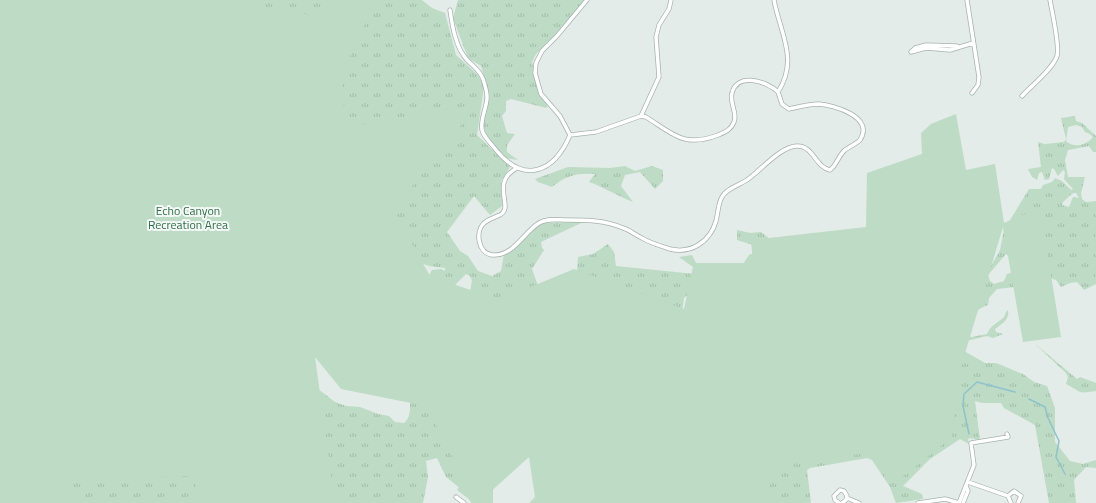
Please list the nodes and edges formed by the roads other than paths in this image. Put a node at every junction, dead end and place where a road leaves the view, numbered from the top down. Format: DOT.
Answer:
graph roads {
  1 [pos="587,0"];
  2 [pos="671,0"];
  3 [pos="774,0"];
  4 [pos="967,0"];
  5 [pos="1050,0"];
  6 [pos="450,10"];
  7 [pos="974,43"];
  8 [pos="958,46"];
  9 [pos="778,92"];
  10 [pos="972,93"];
  11 [pos="1022,96"];
  12 [pos="641,116"];
  13 [pos="570,135"];
  14 [pos="516,168"];
  15 [pos="1007,434"];
  16 [pos="967,484"];
  17 [pos="1008,496"];
  18 [pos="456,497"];
  19 [pos="847,498"];
  20 [pos="464,503"];
  21 [pos="840,503"];
  22 [pos="859,503"];
  23 [pos="918,503"];
  24 [pos="959,503"];
  25 [pos="963,503"];
  26 [pos="1011,503"];
  27 [pos="1018,503"];
  1 -- 13 [label="street"];
  2 -- 12 [label="street"];
  3 -- 9 [label="street"];
  4 -- 7 [label="street"];
  5 -- 11 [label="street"];
  6 -- 14 [label="street"];
  7 -- 8 [label="street"];
  7 -- 10 [label="street"];
  8 -- 8 [label="street"];
  9 -- 12 [label="street"];
  9 -- 14 [label="street"];
  12 -- 13 [label="street"];
  13 -- 14 [label="street"];
  15 -- 16 [label="street"];
  16 -- 17 [label="street"];
  16 -- 24 [label="street"];
  16 -- 25 [label="street"];
  17 -- 26 [label="street"];
  17 -- 27 [label="street"];
  18 -- 20 [label="street"];
  19 -- 21 [label="street"];
  19 -- 21 [label="street"];
  19 -- 22 [label="street"];
  23 -- 24 [label="street"];
}
